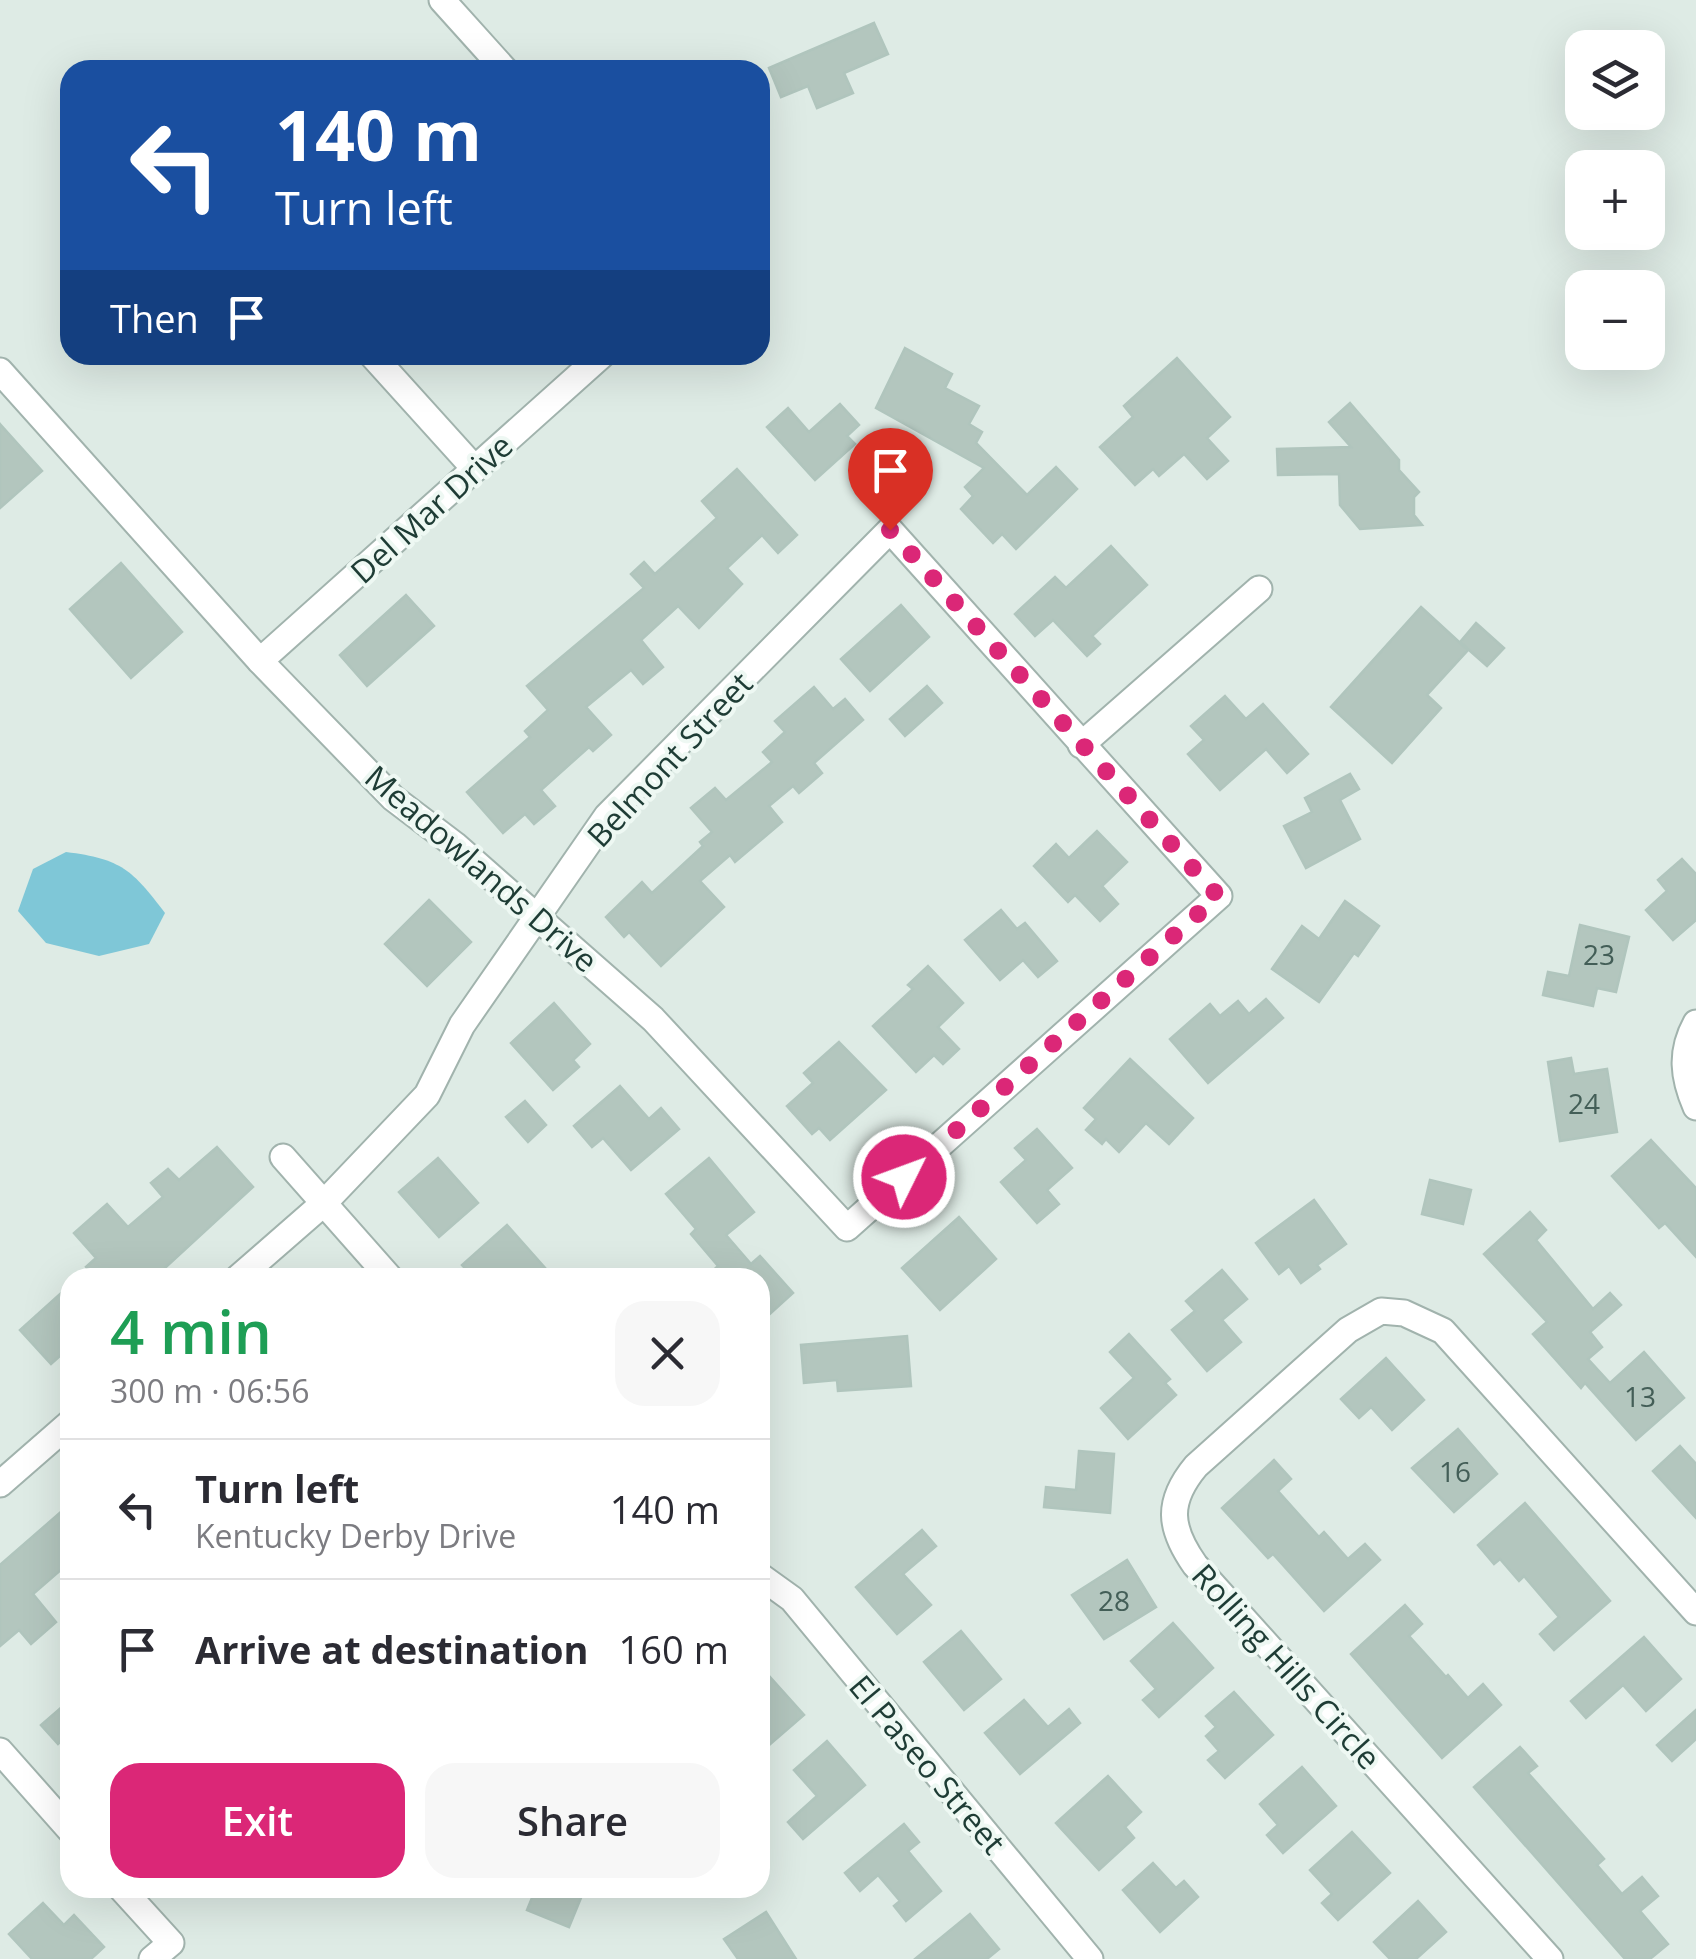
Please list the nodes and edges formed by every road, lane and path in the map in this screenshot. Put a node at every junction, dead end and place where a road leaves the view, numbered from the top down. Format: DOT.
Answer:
graph roads {
  1 [pos="442,0"];
  2 [pos="496,60"];
  3 [pos="381,365"];
  4 [pos="591,365"];
  5 [pos="0,370"];
  6 [pos="475,469"];
  7 [pos="1259,589"];
  8 [pos="260,661"];
  9 [pos="1081,745"];
  10 [pos="538,916"];
  11 [pos="1696,1023"];
  12 [pos="1696,1107"];
  13 [pos="283,1157"];
  14 [pos="324,1203"];
  15 [pos="249,1268"];
  16 [pos="381,1268"];
  17 [pos="60,1432"];
  18 [pos="0,1484"];
  19 [pos="770,1583"];
  20 [pos="1696,1612"];
  21 [pos="0,1751"];
  22 [pos="60,1819"];
  23 [pos="128,1898"];
  24 [pos="162,1951"];
  25 [pos="1090,1959"];
  26 [pos="1550,1959"];
  1 -- 2 [label="street"];
  3 -- 6 [label="street"];
  4 -- 6 [label="street, Del Mar Drive"];
  5 -- 8 [label="street, Meadowlands Drive"];
  6 -- 8 [label="street, Del Mar Drive"];
  7 -- 9 [label="street"];
  8 -- 10 [label="street, Meadowlands Drive"];
  9 -- 10 [label="street, Belmont Street"];
  9 -- 10 [label="street, Meadowlands Drive"];
  10 -- 14 [label="street, Belmont Street"];
  11 -- 12 [label="street"];
  13 -- 14 [label="street"];
  14 -- 15 [label="street, Belmont Street"];
  14 -- 16 [label="street"];
  17 -- 18 [label="street"];
  19 -- 25 [label="street, El Paseo Street"];
  20 -- 26 [label="street, Rolling Hills Circle"];
  21 -- 22 [label="street"];
  23 -- 24 [label="street"];
}
